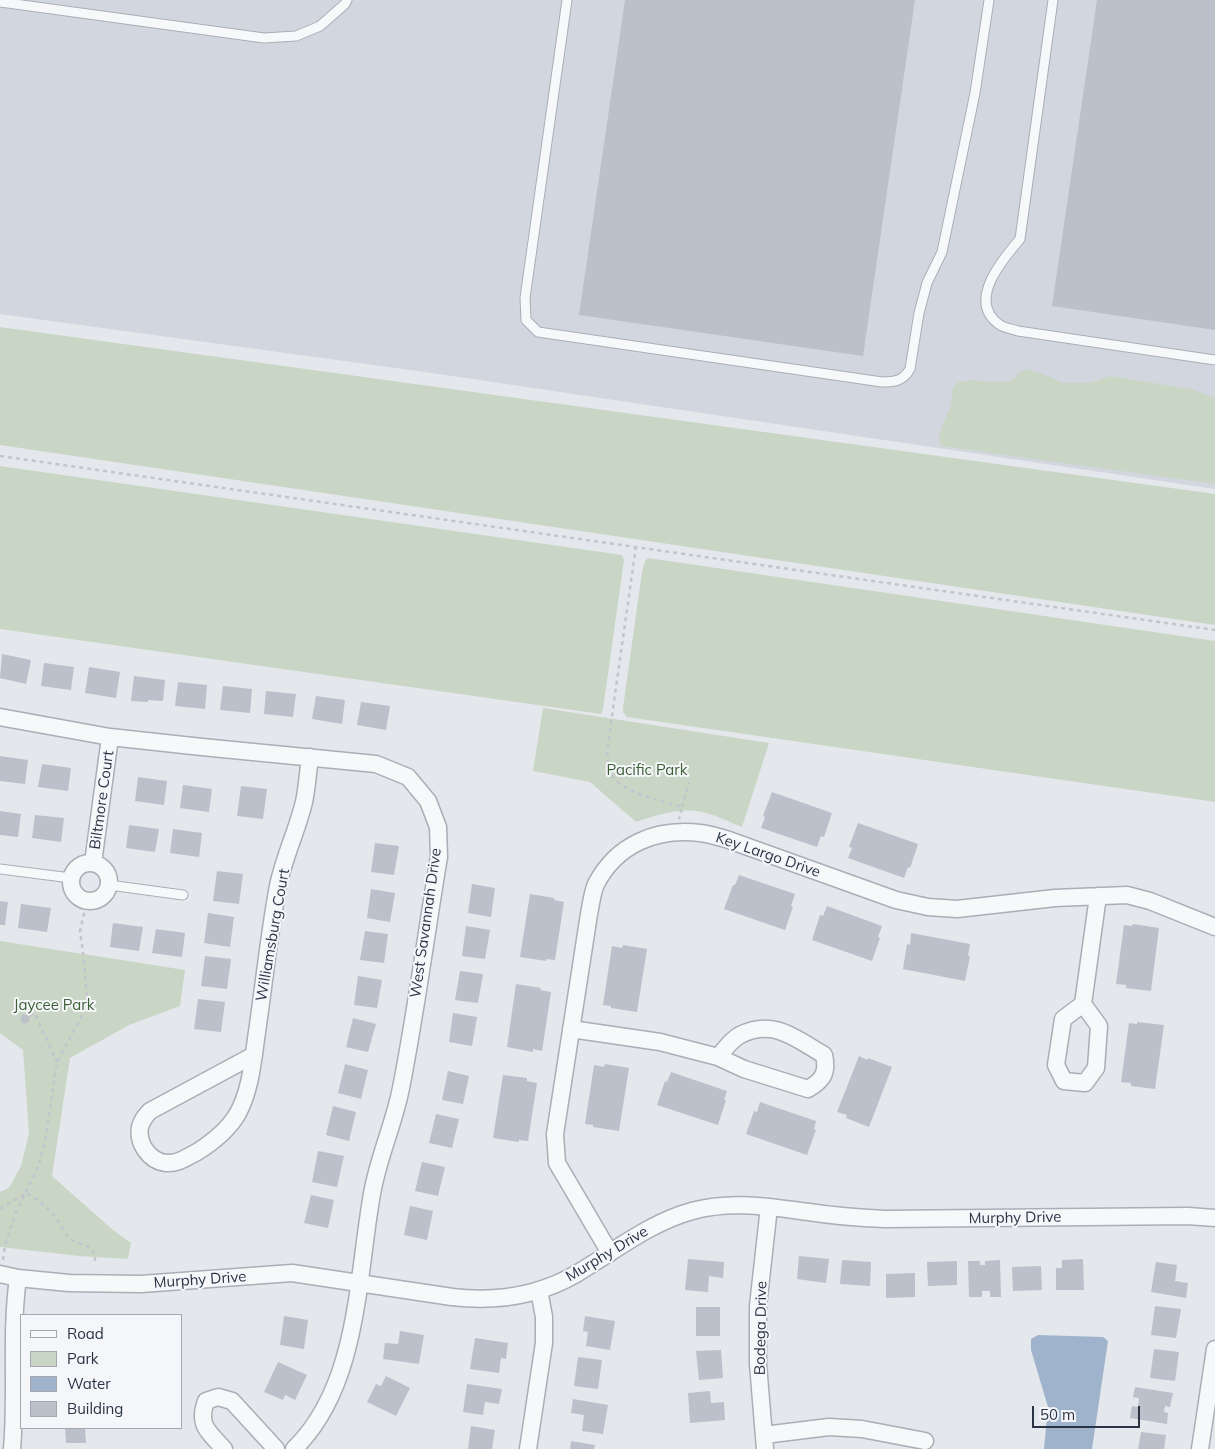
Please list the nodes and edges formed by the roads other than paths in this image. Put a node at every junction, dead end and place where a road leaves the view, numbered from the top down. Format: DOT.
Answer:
graph roads {
  1 [pos="347,0"];
  2 [pos="567,0"];
  3 [pos="989,0"];
  4 [pos="1053,0"];
  5 [pos="0,2"];
  6 [pos="1215,360"];
  7 [pos="0,717"];
  8 [pos="110,737"];
  9 [pos="310,757"];
  10 [pos="93,862"];
  11 [pos="0,869"];
  12 [pos="71,878"];
  13 [pos="109,885"];
  14 [pos="183,895"];
  15 [pos="1098,896"];
  16 [pos="1215,927"];
  17 [pos="1083,1004"];
  18 [pos="571,1029"];
  19 [pos="254,1055"];
  20 [pos="718,1057"];
  21 [pos="769,1207"];
  22 [pos="1215,1218"];
  23 [pos="610,1253"];
  24 [pos="1,1269"];
  25 [pos="18,1278"];
  26 [pos="358,1283"];
  27 [pos="539,1290"];
  28 [pos="1215,1349"];
  29 [pos="925,1441"];
  30 [pos="765,1442"];
  31 [pos="12,1449"];
  32 [pos="224,1449"];
  33 [pos="276,1449"];
  34 [pos="294,1449"];
  35 [pos="528,1449"];
  36 [pos="1200,1449"];
  1 -- 5 [label="lane"];
  2 -- 3 [label="lane"];
  4 -- 6 [label="lane"];
  7 -- 8 [label="street, West Savannah Drive"];
  8 -- 9 [label="street, West Savannah Drive"];
  8 -- 10 [label="street, Biltmore Court"];
  9 -- 19 [label="street, Williamsburg Court"];
  9 -- 26 [label="street, West Savannah Drive"];
  10 -- 12 [label="street, Biltmore Court"];
  10 -- 13 [label="street, Biltmore Court"];
  11 -- 12 [label="lane"];
  12 -- 13 [label="street"];
  13 -- 14 [label="lane"];
  15 -- 16 [label="street, Key Largo Drive"];
  15 -- 17 [label="street"];
  15 -- 18 [label="street, Key Largo Drive"];
  18 -- 20 [label="street"];
  18 -- 23 [label="street, Key Largo Drive"];
  19 -- 19 [label="street, Williamsburg Court"];
  20 -- 20 [label="street"];
  21 -- 22 [label="street, Murphy Drive"];
  21 -- 23 [label="street, Murphy Drive"];
  21 -- 30 [label="street, Bodega Drive"];
  23 -- 27 [label="street, Murphy Drive"];
  24 -- 25 [label="street, Murphy Drive"];
  25 -- 26 [label="street, Murphy Drive"];
  25 -- 31 [label="street"];
  26 -- 27 [label="street, Murphy Drive"];
  26 -- 34 [label="street, West Savannah Drive"];
  27 -- 35 [label="street"];
  28 -- 36 [label="street"];
  29 -- 30 [label="street"];
  32 -- 33 [label="street"];
}
